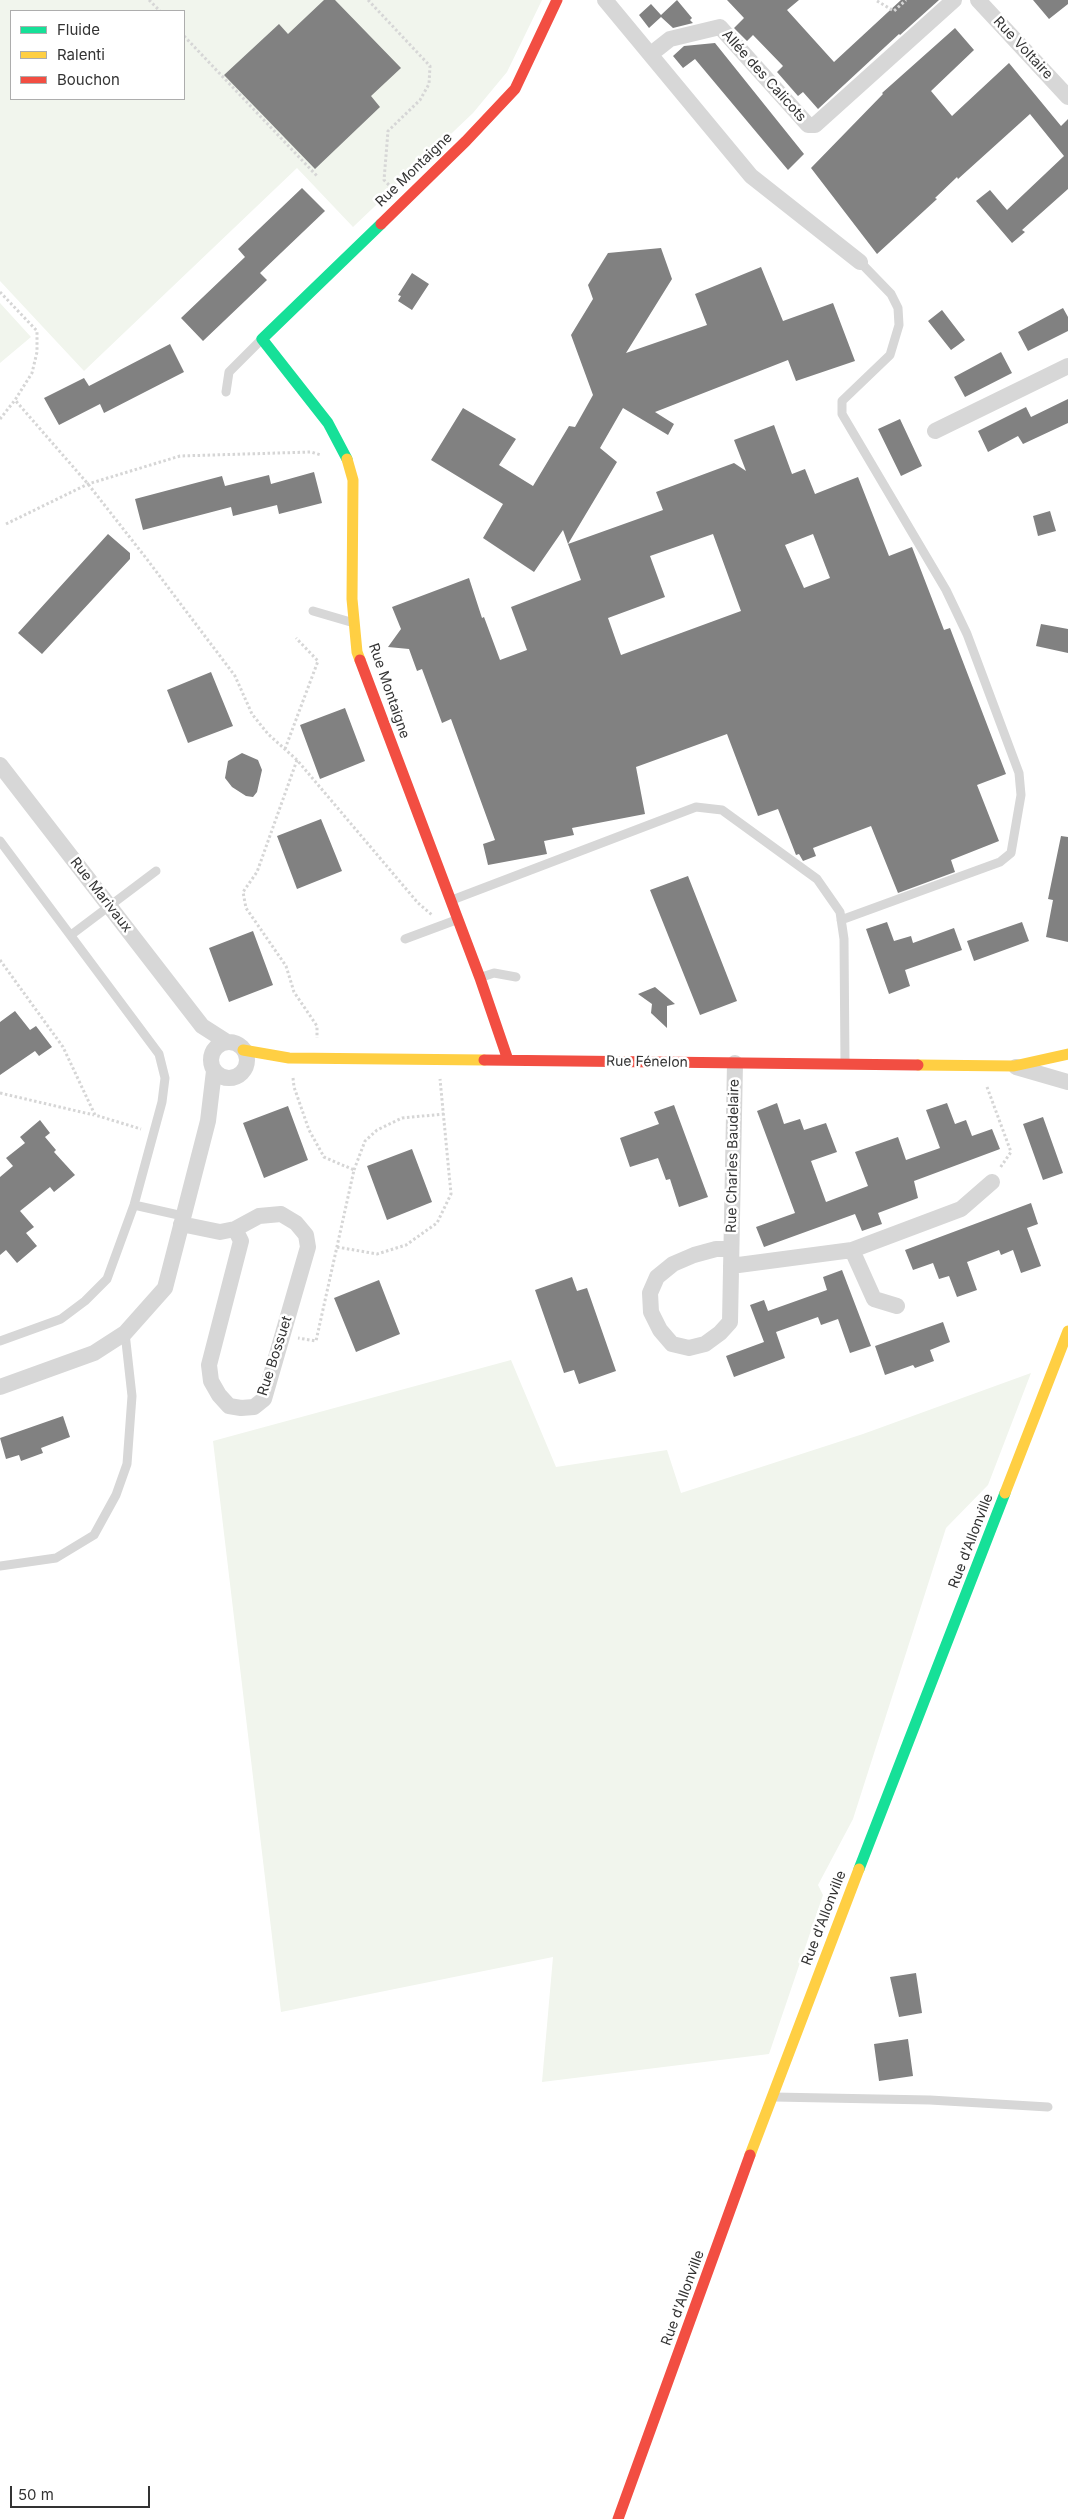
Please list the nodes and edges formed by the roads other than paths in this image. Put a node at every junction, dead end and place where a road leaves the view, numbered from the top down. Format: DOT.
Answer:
graph roads {
  1 [pos="557,0"];
  2 [pos="605,0"];
  3 [pos="954,0"];
  4 [pos="978,0"];
  5 [pos="651,54"];
  6 [pos="1068,97"];
  7 [pos="860,262"];
  8 [pos="262,339"];
  9 [pos="1068,366"];
  10 [pos="226,392"];
  11 [pos="934,431"];
  12 [pos="313,611"];
  13 [pos="354,623"];
  14 [pos="0,765"];
  15 [pos="0,841"];
  16 [pos="156,871"];
  17 [pos="450,901"];
  18 [pos="109,906"];
  19 [pos="457,919"];
  20 [pos="841,920"];
  21 [pos="71,935"];
  22 [pos="405,939"];
  23 [pos="516,977"];
  24 [pos="480,978"];
  25 [pos="202,1026"];
  26 [pos="227,1042"];
  27 [pos="213,1052"];
  28 [pos="1068,1054"];
  29 [pos="245,1057"];
  30 [pos="284,1057"];
  31 [pos="508,1060"];
  32 [pos="735,1063"];
  33 [pos="846,1064"];
  34 [pos="1014,1066"];
  35 [pos="214,1071"];
  36 [pos="234,1078"];
  37 [pos="1068,1082"];
  38 [pos="212,1104"];
  39 [pos="992,1182"];
  40 [pos="134,1204"];
  41 [pos="182,1220"];
  42 [pos="235,1229"];
  43 [pos="731,1249"];
  44 [pos="852,1250"];
  45 [pos="731,1266"];
  46 [pos="897,1306"];
  47 [pos="1068,1332"];
  48 [pos="125,1333"];
  49 [pos="0,1341"];
  50 [pos="0,1387"];
  51 [pos="0,1566"];
  52 [pos="771,2096"];
  53 [pos="1048,2107"];
  54 [pos="618,2519"];
  1 -- 8 [label="street, Rue Montaigne"];
  2 -- 5 [label="street"];
  3 -- 5 [label="street, Allée des Calicots"];
  4 -- 6 [label="street, Rue Voltaire"];
  5 -- 7 [label="street"];
  7 -- 20 [label="lane"];
  8 -- 10 [label="lane, Rue Montaigne"];
  8 -- 13 [label="street, Rue Montaigne"];
  9 -- 11 [label="street"];
  12 -- 13 [label="lane"];
  13 -- 17 [label="street, Rue Montaigne"];
  14 -- 18 [label="street, Rue Marivaux"];
  15 -- 21 [label="lane"];
  16 -- 18 [label="lane"];
  17 -- 19 [label="street, Rue Montaigne"];
  17 -- 20 [label="lane"];
  18 -- 21 [label="lane"];
  18 -- 25 [label="street, Rue Marivaux"];
  19 -- 22 [label="lane"];
  19 -- 24 [label="street, Rue Montaigne"];
  20 -- 33 [label="lane"];
  21 -- 40 [label="lane"];
  23 -- 24 [label="lane"];
  24 -- 31 [label="street, Rue Montaigne"];
  25 -- 26 [label="street, Rue Marivaux"];
  25 -- 27 [label="street, Rue Marivaux"];
  26 -- 27 [label="street"];
  26 -- 29 [label="street"];
  27 -- 35 [label="street"];
  28 -- 34 [label="street, Rue Fénelon"];
  29 -- 30 [label="street, Rue Fénelon"];
  29 -- 36 [label="street"];
  30 -- 31 [label="street, Rue Fénelon"];
  31 -- 32 [label="street, Rue Fénelon"];
  32 -- 33 [label="street, Rue Fénelon"];
  32 -- 43 [label="street, Rue Charles Baudelaire"];
  33 -- 34 [label="street, Rue Fénelon"];
  34 -- 37 [label="street, Rue Fénelon"];
  35 -- 36 [label="street"];
  35 -- 38 [label="street"];
  36 -- 38 [label="street"];
  38 -- 41 [label="street"];
  39 -- 44 [label="street"];
  40 -- 41 [label="lane"];
  40 -- 49 [label="lane"];
  41 -- 42 [label="street, Rue Bossuet"];
  41 -- 48 [label="street"];
  42 -- 42 [label="street, Rue Bossuet"];
  43 -- 45 [label="street, Rue Charles Baudelaire"];
  43 -- 45 [label="street, Rue Charles Baudelaire"];
  44 -- 45 [label="street"];
  44 -- 46 [label="street"];
  47 -- 52 [label="street, Rue d'Allonville"];
  48 -- 50 [label="street"];
  48 -- 51 [label="lane"];
  52 -- 53 [label="lane"];
  52 -- 54 [label="street, Rue d'Allonville"];
}
